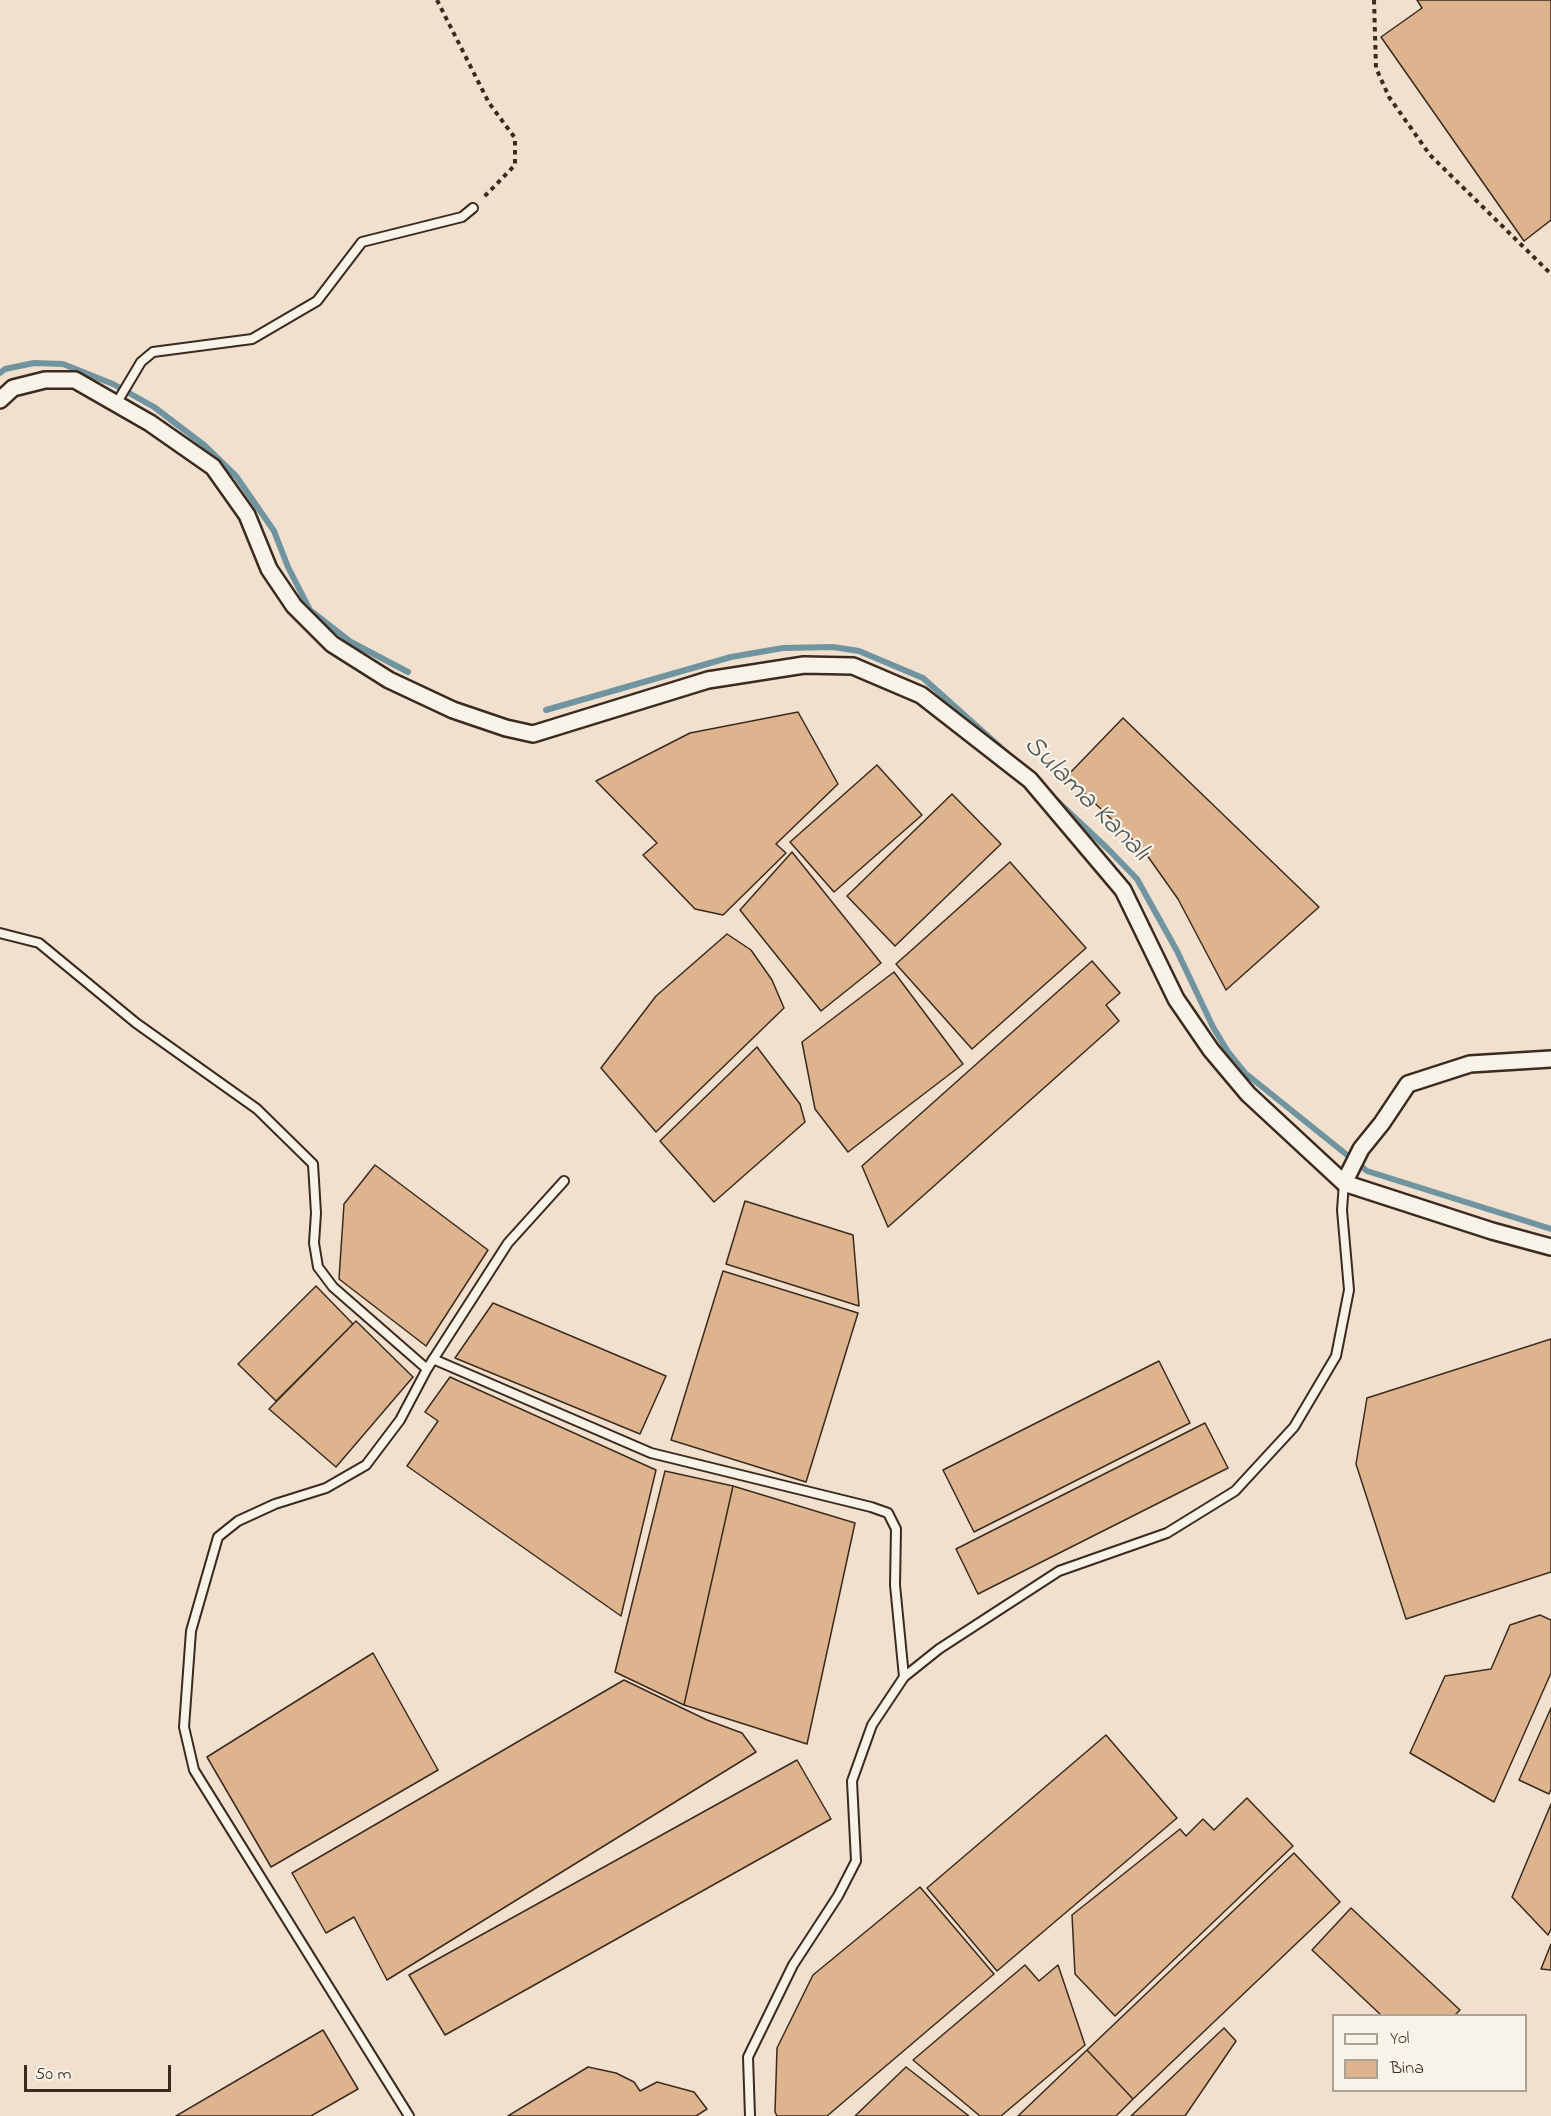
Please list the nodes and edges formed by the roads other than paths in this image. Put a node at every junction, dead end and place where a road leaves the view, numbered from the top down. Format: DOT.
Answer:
graph roads {
  1 [pos="473,208"];
  2 [pos="0,400"];
  3 [pos="116,404"];
  4 [pos="0,933"];
  5 [pos="1551,1059"];
  6 [pos="564,1181"];
  7 [pos="1344,1183"];
  8 [pos="1551,1247"];
  9 [pos="433,1359"];
  10 [pos="427,1369"];
  11 [pos="904,1677"];
  12 [pos="409,2116"];
  13 [pos="750,2116"];
  1 -- 3 [label="lane"];
  2 -- 3 [label="street"];
  3 -- 7 [label="street"];
  4 -- 10 [label="lane"];
  5 -- 7 [label="street"];
  6 -- 9 [label="lane"];
  7 -- 8 [label="street"];
  7 -- 11 [label="lane"];
  9 -- 10 [label="lane"];
  9 -- 11 [label="lane"];
  10 -- 12 [label="lane"];
  11 -- 13 [label="lane"];
}
